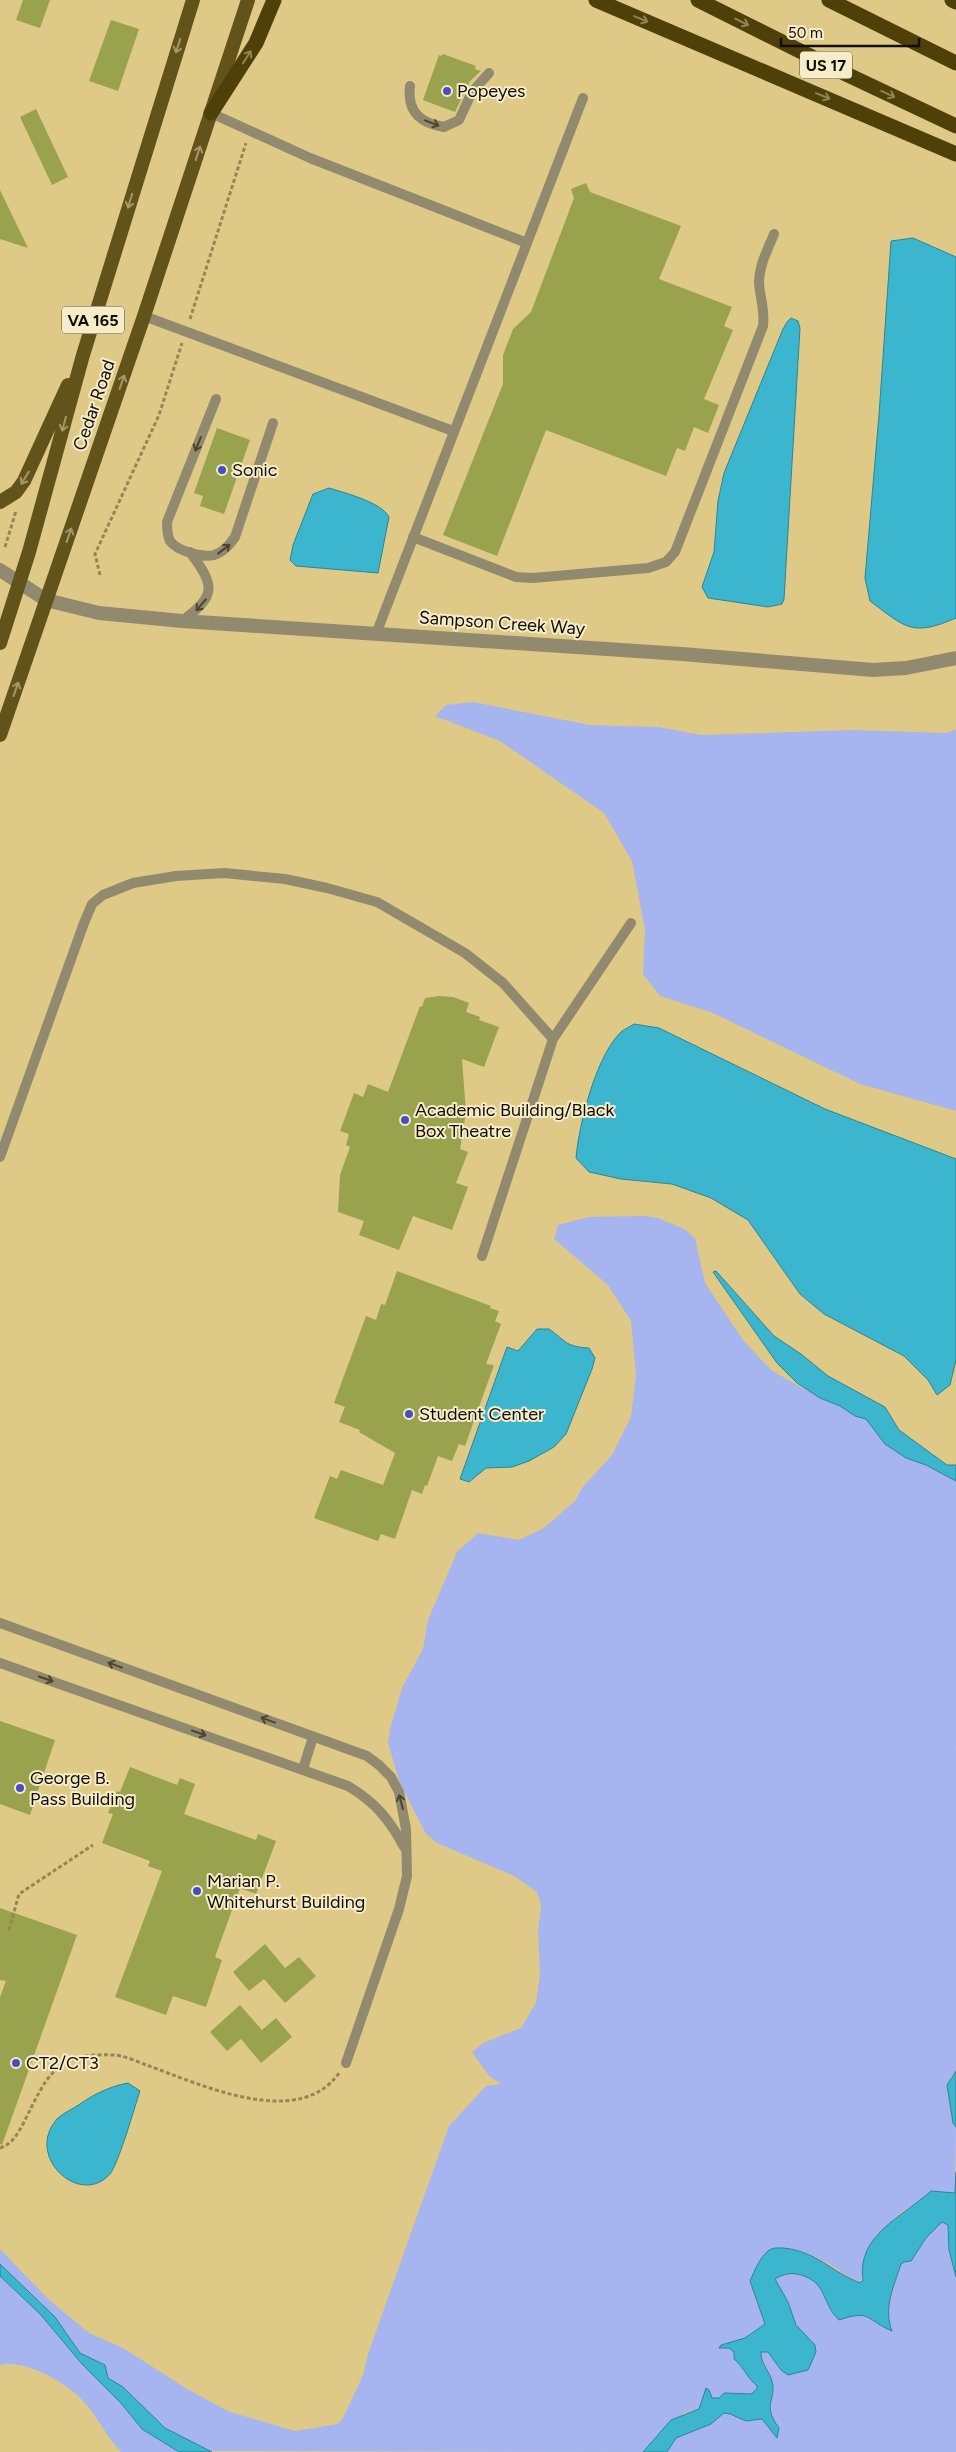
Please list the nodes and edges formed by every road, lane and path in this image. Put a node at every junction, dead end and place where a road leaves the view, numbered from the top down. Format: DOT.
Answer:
graph roads {
  1 [pos="193,0"];
  2 [pos="248,0"];
  3 [pos="274,0"];
  4 [pos="596,0"];
  5 [pos="698,0"];
  6 [pos="829,0"];
  7 [pos="952,0"];
  8 [pos="956,2"];
  9 [pos="956,63"];
  10 [pos="489,73"];
  11 [pos="410,86"];
  12 [pos="583,98"];
  13 [pos="211,113"];
  14 [pos="956,126"];
  15 [pos="250,130"];
  16 [pos="956,154"];
  17 [pos="774,234"];
  18 [pos="527,243"];
  19 [pos="144,316"];
  20 [pos="186,332"];
  21 [pos="82,355"];
  22 [pos="216,399"];
  23 [pos="273,423"];
  24 [pos="453,431"];
  25 [pos="0,502"];
  26 [pos="16,510"];
  27 [pos="413,537"];
  28 [pos="5,547"];
  29 [pos="190,552"];
  30 [pos="0,570"];
  31 [pos="100,574"];
  32 [pos="18,584"];
  33 [pos="46,600"];
  34 [pos="182,621"];
  35 [pos="376,634"];
  36 [pos="0,643"];
  37 [pos="956,658"];
  38 [pos="0,735"];
  39 [pos="631,923"];
  40 [pos="553,1039"];
  41 [pos="0,1157"];
  42 [pos="482,1256"];
  43 [pos="0,1623"];
  44 [pos="0,1662"];
  45 [pos="314,1737"];
  46 [pos="303,1769"];
  47 [pos="93,1845"];
  48 [pos="406,1850"];
  49 [pos="9,1930"];
  50 [pos="346,2063"];
  51 [pos="0,2148"];
  1 -- 21 [label="main road, Cedar Road / VA 165, one-way"];
  2 -- 13 [label="main road, Cedar Road / VA 165"];
  13 -- 3 [label="highway, one-way"];
  4 -- 16 [label="highway, one-way"];
  5 -- 14 [label="highway, US 17, one-way"];
  6 -- 9 [label="highway"];
  7 -- 8 [label="highway"];
  11 -- 10 [label="lane, one-way"];
  12 -- 18 [label="lane"];
  13 -- 15 [label="lane"];
  19 -- 13 [label="main road, Cedar Road / VA 165, one-way"];
  15 -- 18 [label="lane"];
  15 -- 20 [label="path"];
  17 -- 27 [label="lane"];
  18 -- 24 [label="lane"];
  19 -- 20 [label="lane"];
  33 -- 19 [label="main road, Cedar Road / VA 165, one-way"];
  20 -- 24 [label="lane"];
  20 -- 31 [label="path"];
  21 -- 25 [label="main road, one-way"];
  21 -- 32 [label="main road, Cedar Road / VA 165, one-way"];
  22 -- 29 [label="lane, one-way"];
  29 -- 23 [label="lane, one-way"];
  24 -- 27 [label="lane"];
  26 -- 28 [label="path"];
  27 -- 35 [label="lane"];
  29 -- 34 [label="lane, one-way"];
  30 -- 32 [label="street, Sampson Creek Way"];
  32 -- 33 [label="street, Sampson Creek Way"];
  32 -- 36 [label="main road, Cedar Road / VA 165"];
  33 -- 34 [label="street, Sampson Creek Way"];
  38 -- 33 [label="main road, Cedar Road / VA 165, one-way"];
  34 -- 35 [label="street, Sampson Creek Way"];
  35 -- 37 [label="street, Sampson Creek Way"];
  39 -- 40 [label="lane"];
  40 -- 41 [label="lane"];
  40 -- 42 [label="lane"];
  45 -- 43 [label="lane, one-way"];
  44 -- 46 [label="lane, one-way"];
  45 -- 46 [label="lane"];
  48 -- 45 [label="lane, one-way"];
  46 -- 48 [label="lane"];
  47 -- 49 [label="path"];
  48 -- 50 [label="lane"];
  50 -- 51 [label="path"];
}
